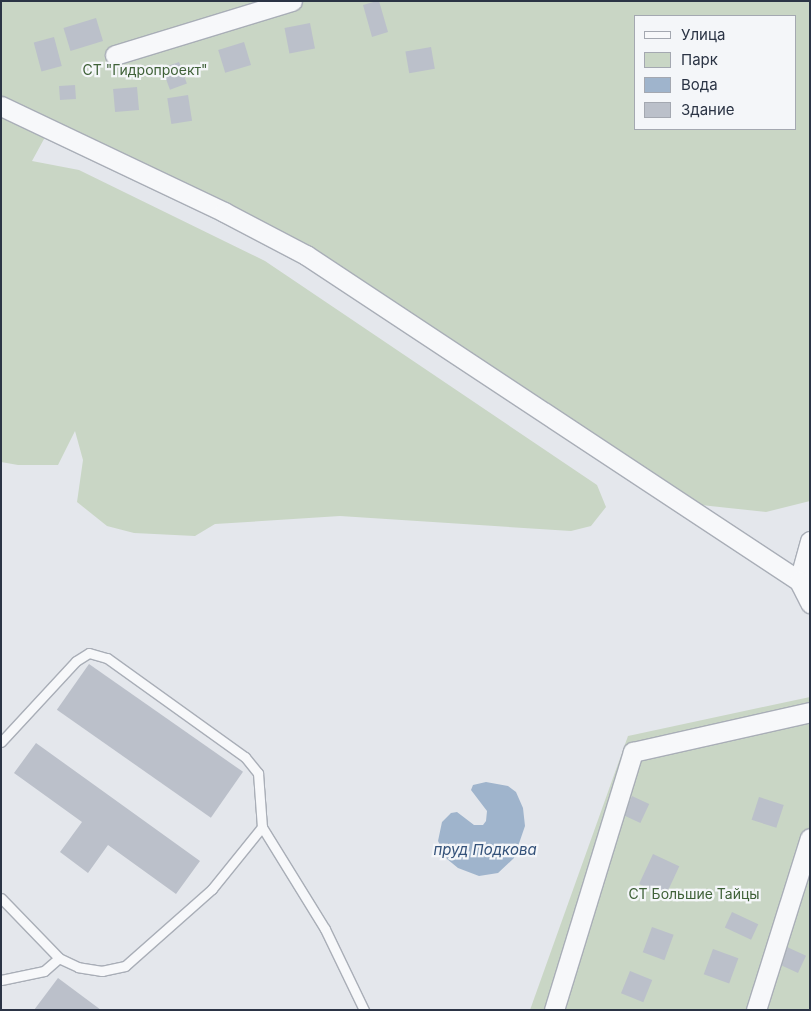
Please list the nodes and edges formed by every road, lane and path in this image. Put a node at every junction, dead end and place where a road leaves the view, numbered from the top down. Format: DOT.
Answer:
graph roads {
  1 [pos="292,1"];
  2 [pos="115,55"];
  3 [pos="1,106"];
  4 [pos="810,541"];
  5 [pos="799,581"];
  6 [pos="810,603"];
  7 [pos="810,712"];
  8 [pos="1,742"];
  9 [pos="262,827"];
  10 [pos="810,838"];
  11 [pos="1,898"];
  12 [pos="59,958"];
  13 [pos="1,980"];
  14 [pos="364,1010"];
  15 [pos="554,1010"];
  16 [pos="756,1010"];
  1 -- 2 [label="street"];
  3 -- 5 [label="street"];
  4 -- 5 [label="street"];
  5 -- 6 [label="street"];
  7 -- 15 [label="street"];
  8 -- 9 [label="lane"];
  9 -- 12 [label="lane"];
  9 -- 14 [label="lane"];
  10 -- 16 [label="street"];
  11 -- 12 [label="lane"];
  12 -- 13 [label="lane"];
}
